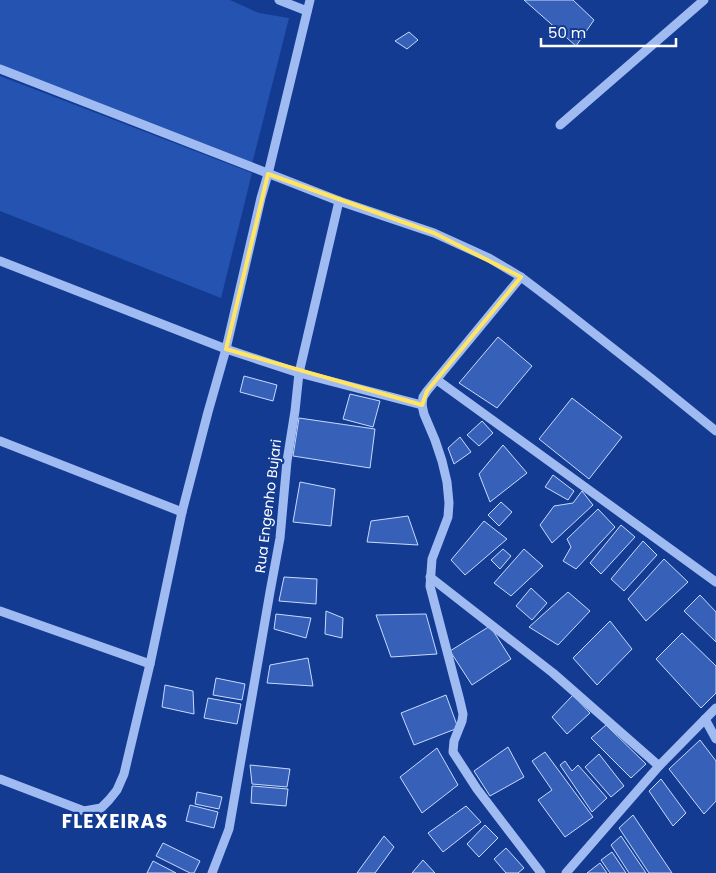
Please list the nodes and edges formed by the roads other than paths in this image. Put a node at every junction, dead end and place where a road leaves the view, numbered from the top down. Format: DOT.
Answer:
graph roads {
  1 [pos="280,0"];
  2 [pos="310,0"];
  3 [pos="704,0"];
  4 [pos="307,11"];
  5 [pos="0,69"];
  6 [pos="560,125"];
  7 [pos="268,174"];
  8 [pos="339,201"];
  9 [pos="0,261"];
  10 [pos="521,277"];
  11 [pos="226,349"];
  12 [pos="299,373"];
  13 [pos="437,380"];
  14 [pos="422,405"];
  15 [pos="716,432"];
  16 [pos="0,441"];
  17 [pos="182,512"];
  18 [pos="430,577"];
  19 [pos="716,582"];
  20 [pos="0,611"];
  21 [pos="150,664"];
  22 [pos="716,708"];
  23 [pos="706,720"];
  24 [pos="716,739"];
  25 [pos="659,766"];
  26 [pos="0,779"];
  27 [pos="212,873"];
  28 [pos="541,873"];
  29 [pos="566,873"];
  1 -- 4 [label="street"];
  2 -- 4 [label="street"];
  3 -- 6 [label="street"];
  4 -- 7 [label="street"];
  5 -- 7 [label="street"];
  7 -- 8 [label="street"];
  7 -- 11 [label="street"];
  8 -- 10 [label="street"];
  8 -- 12 [label="street, Rua Engenho Bujari"];
  9 -- 11 [label="street"];
  10 -- 13 [label="street"];
  10 -- 15 [label="street"];
  11 -- 12 [label="street"];
  11 -- 17 [label="street"];
  12 -- 14 [label="street"];
  12 -- 27 [label="street, Rua Engenho Bujari"];
  13 -- 14 [label="street"];
  13 -- 19 [label="street"];
  14 -- 18 [label="street"];
  16 -- 17 [label="street"];
  17 -- 21 [label="street"];
  18 -- 25 [label="street"];
  18 -- 28 [label="street"];
  20 -- 21 [label="street"];
  21 -- 26 [label="street"];
  22 -- 23 [label="street"];
  23 -- 24 [label="street"];
  23 -- 25 [label="street"];
  25 -- 29 [label="street"];
}
